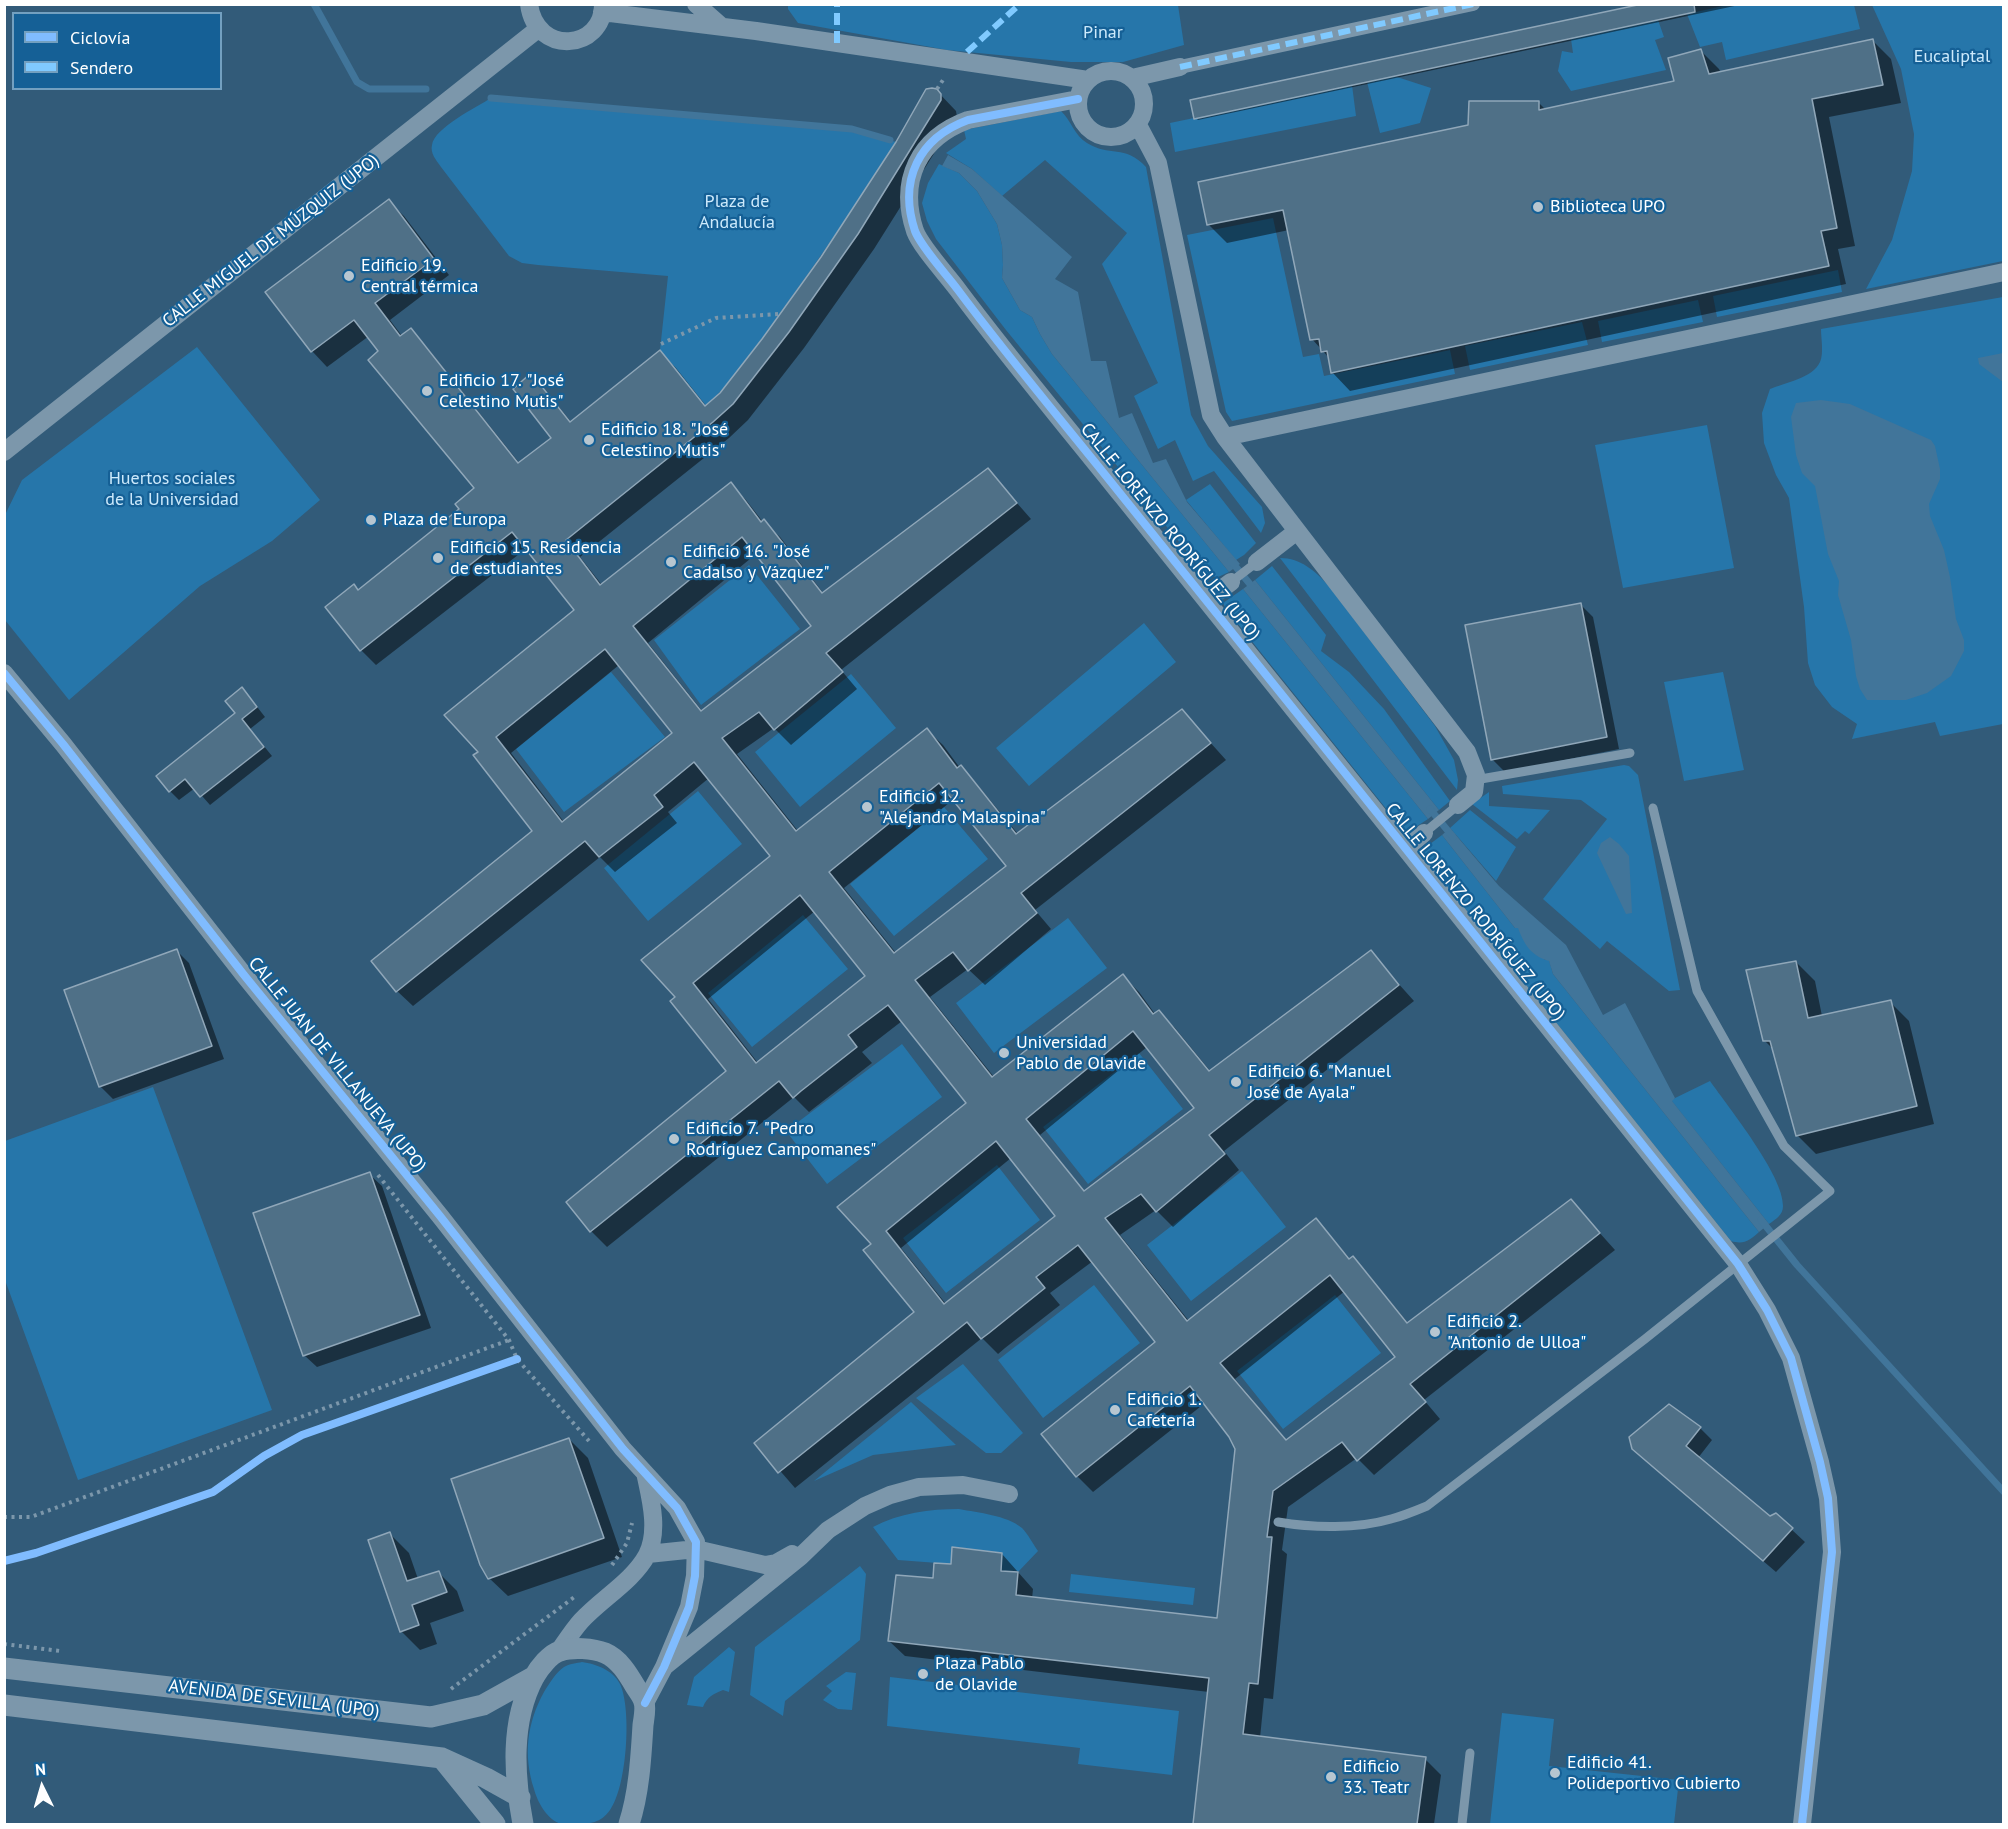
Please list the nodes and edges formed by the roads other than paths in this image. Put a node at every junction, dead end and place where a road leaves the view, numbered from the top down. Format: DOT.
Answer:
graph roads {
  1 [pos="529,4"];
  2 [pos="696,4"];
  3 [pos="1473,4"];
  4 [pos="603,8"];
  5 [pos="721,26"];
  6 [pos="538,29"];
  7 [pos="1180,67"];
  8 [pos="1132,78"];
  9 [pos="1088,80"];
  10 [pos="1078,99"];
  11 [pos="1138,125"];
  12 [pos="2004,272"];
  13 [pos="1225,437"];
  14 [pos="4,453"];
  15 [pos="1297,531"];
  16 [pos="1257,562"];
  17 [pos="1231,582"];
  18 [pos="1207,600"];
  19 [pos="4,673"];
  20 [pos="1630,753"];
  21 [pos="1475,780"];
  22 [pos="1458,806"];
  23 [pos="1653,808"];
  24 [pos="1424,833"];
  25 [pos="1406,848"];
  26 [pos="1738,1264"];
  27 [pos="646,1477"];
  28 [pos="1009,1494"];
  29 [pos="1278,1522"];
  30 [pos="815,1542"];
  31 [pos="696,1549"];
  32 [pos="648,1554"];
  33 [pos="559,1651"];
  34 [pos="664,1667"];
  35 [pos="4,1668"];
  36 [pos="535,1676"];
  37 [pos="645,1703"];
  38 [pos="4,1705"];
  39 [pos="1470,1753"];
  40 [pos="442,1758"];
  41 [pos="524,1814"];
  42 [pos="495,1824"];
  43 [pos="629,1824"];
  44 [pos="1462,1824"];
  45 [pos="1802,1824"];
  1 -- 6 [label="street"];
  2 -- 5 [label="street"];
  3 -- 7 [label="street"];
  4 -- 5 [label="street"];
  4 -- 6 [label="street"];
  5 -- 9 [label="street"];
  6 -- 14 [label="street, CALLE MIGUEL DE MÚZQUIZ (UPO)"];
  7 -- 8 [label="street"];
  8 -- 9 [label="street"];
  8 -- 11 [label="street"];
  9 -- 10 [label="street"];
  10 -- 11 [label="street"];
  10 -- 18 [label="street, CALLE LORENZO RODRÍGUEZ (UPO)"];
  11 -- 13 [label="street"];
  12 -- 13 [label="street"];
  13 -- 15 [label="street"];
  15 -- 16 [label="street"];
  15 -- 21 [label="street"];
  16 -- 17 [label="lane"];
  17 -- 18 [label="street"];
  18 -- 25 [label="street, CALLE LORENZO RODRÍGUEZ (UPO)"];
  19 -- 27 [label="street, CALLE JUAN DE VILLANUEVA (UPO)"];
  20 -- 21 [label="lane"];
  21 -- 22 [label="street"];
  22 -- 24 [label="lane"];
  23 -- 26 [label="lane"];
  24 -- 25 [label="street"];
  25 -- 26 [label="street, CALLE LORENZO RODRÍGUEZ (UPO)"];
  26 -- 29 [label="lane"];
  26 -- 45 [label="street, CALLE LORENZO RODRÍGUEZ (UPO)"];
  27 -- 31 [label="street, CALLE JUAN DE VILLANUEVA (UPO)"];
  27 -- 32 [label="street"];
  28 -- 30 [label="street"];
  30 -- 31 [label="street"];
  30 -- 34 [label="street"];
  31 -- 32 [label="street"];
  31 -- 34 [label="street"];
  32 -- 33 [label="street"];
  33 -- 36 [label="street"];
  33 -- 37 [label="street"];
  34 -- 37 [label="street"];
  35 -- 36 [label="street, AVENIDA DE SEVILLA (UPO)"];
  36 -- 41 [label="street"];
  37 -- 43 [label="street"];
  38 -- 40 [label="street"];
  39 -- 44 [label="lane"];
  40 -- 41 [label="street"];
  40 -- 42 [label="street"];
}
